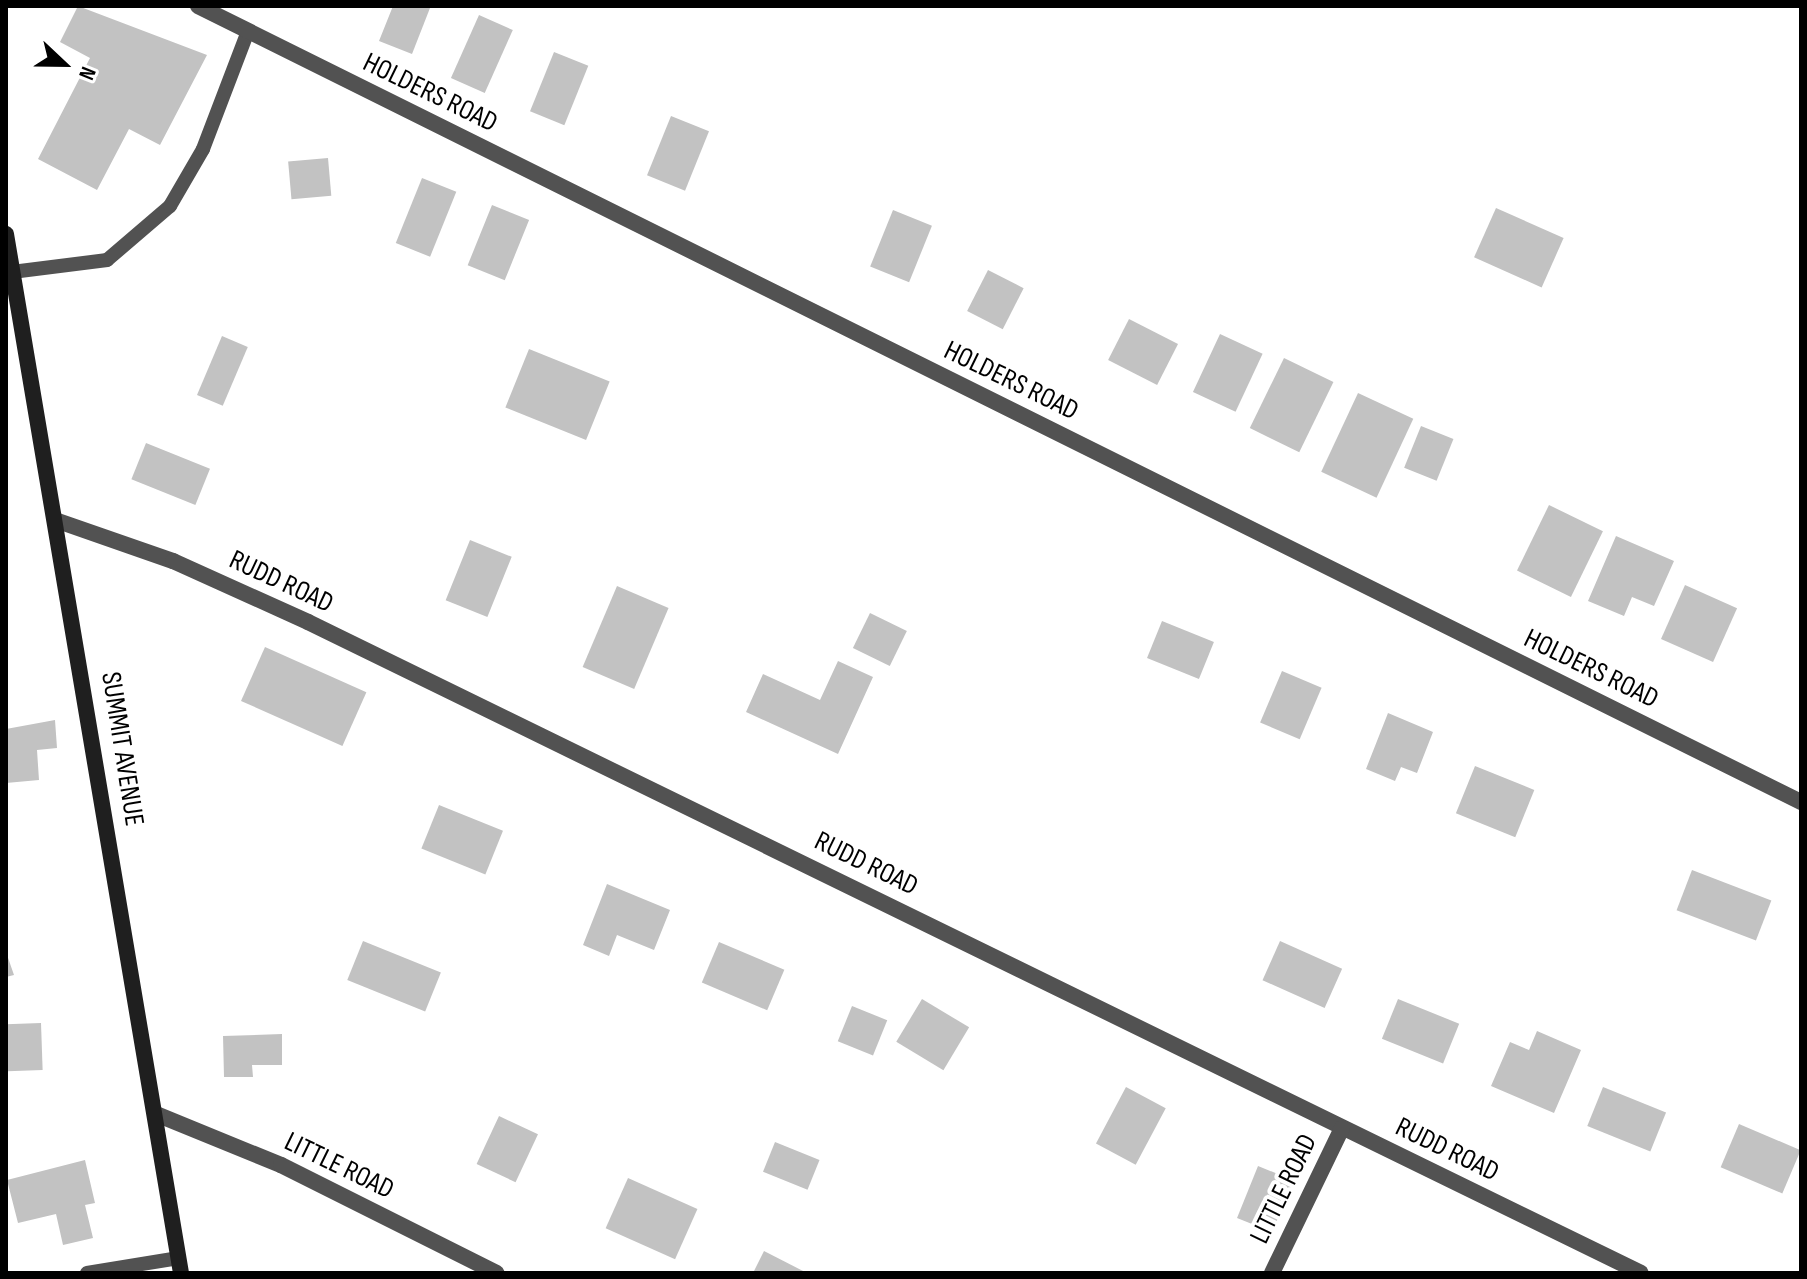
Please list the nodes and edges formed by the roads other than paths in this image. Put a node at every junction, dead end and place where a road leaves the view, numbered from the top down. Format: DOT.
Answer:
graph roads {
  1 [pos="198,6"];
  2 [pos="248,31"];
  3 [pos="6,234"];
  4 [pos="12,272"];
  5 [pos="12,304"];
  6 [pos="58,521"];
  7 [pos="1801,802"];
  8 [pos="156,1114"];
  9 [pos="1342,1128"];
  10 [pos="180,1266"];
  11 [pos="87,1273"];
  12 [pos="497,1273"];
  13 [pos="1272,1273"];
  14 [pos="1641,1273"];
  1 -- 2 [label="street, HOLDERS ROAD"];
  2 -- 4 [label="lane"];
  2 -- 7 [label="street, HOLDERS ROAD"];
  3 -- 4 [label="main road, SUMMIT AVENUE"];
  4 -- 5 [label="main road, SUMMIT AVENUE"];
  5 -- 6 [label="main road, SUMMIT AVENUE"];
  6 -- 8 [label="main road, SUMMIT AVENUE"];
  6 -- 9 [label="street, RUDD ROAD"];
  8 -- 10 [label="main road, SUMMIT AVENUE"];
  8 -- 12 [label="street, LITTLE ROAD"];
  9 -- 13 [label="street, LITTLE ROAD"];
  9 -- 14 [label="street, RUDD ROAD"];
  10 -- 11 [label="lane"];
}
